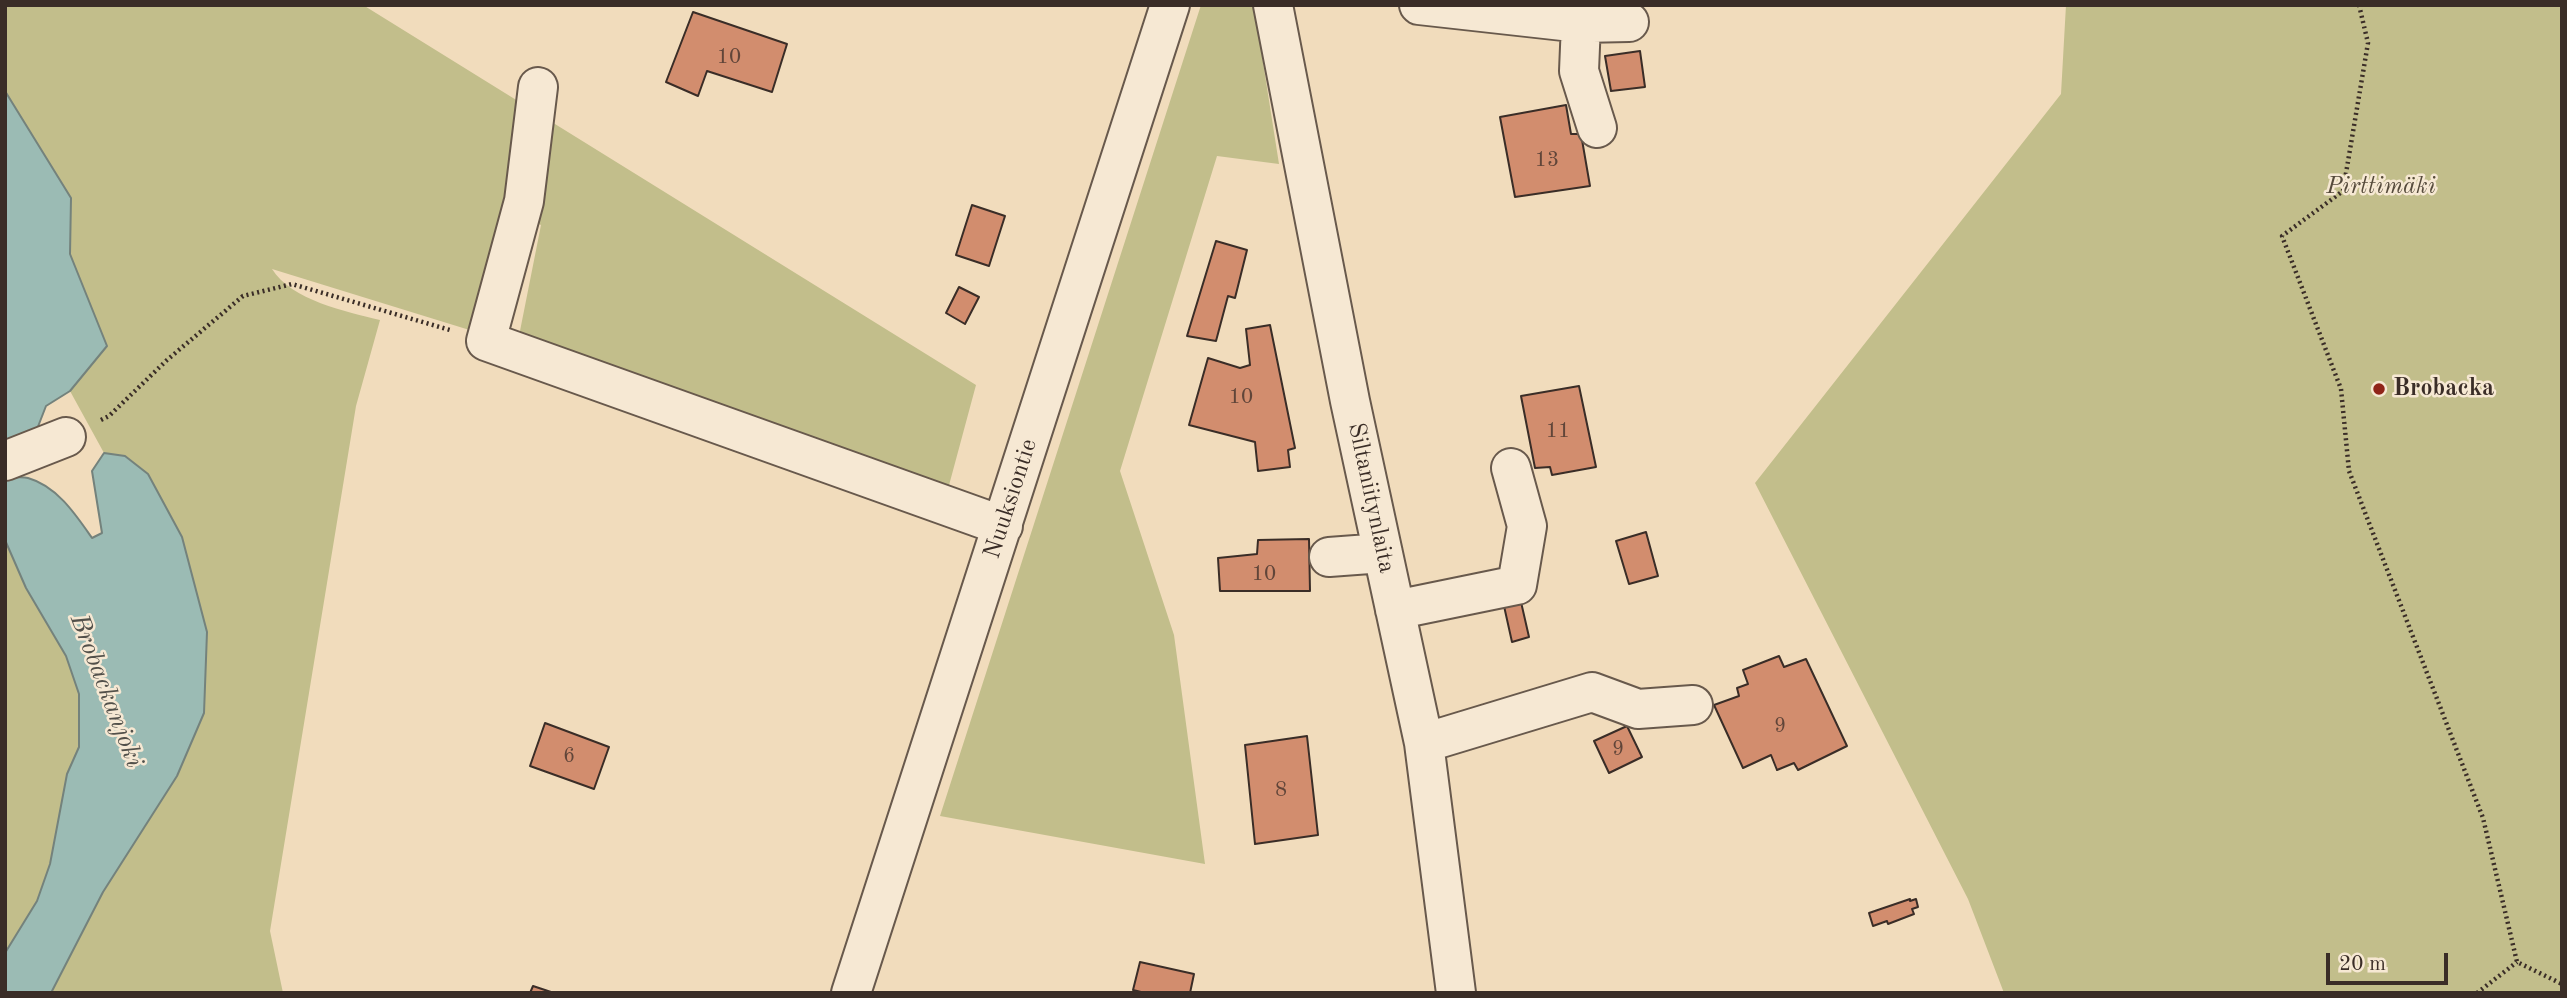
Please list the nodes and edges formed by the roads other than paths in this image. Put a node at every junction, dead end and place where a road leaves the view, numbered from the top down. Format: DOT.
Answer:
graph roads {
  1 [pos="1170,5"];
  2 [pos="1273,5"];
  3 [pos="1419,5"];
  4 [pos="1629,22"];
  5 [pos="1581,23"];
  6 [pos="538,87"];
  7 [pos="1597,128"];
  8 [pos="66,438"];
  9 [pos="5,461"];
  10 [pos="1511,468"];
  11 [pos="1003,526"];
  12 [pos="1383,553"];
  13 [pos="1329,557"];
  14 [pos="1395,610"];
  15 [pos="1693,705"];
  16 [pos="1424,743"];
  17 [pos="851,993"];
  18 [pos="1456,993"];
  1 -- 11 [label="street, Nuuksiontie"];
  2 -- 12 [label="street, Siltaniitynlaita"];
  3 -- 5 [label="street"];
  4 -- 5 [label="street"];
  5 -- 7 [label="street"];
  6 -- 11 [label="street"];
  8 -- 9 [label="street"];
  10 -- 14 [label="street"];
  11 -- 17 [label="street, Nuuksiontie"];
  12 -- 13 [label="street"];
  12 -- 14 [label="street, Siltaniitynlaita"];
  14 -- 16 [label="street, Siltaniitynlaita"];
  15 -- 16 [label="street"];
  16 -- 18 [label="street, Siltaniitynlaita"];
}
